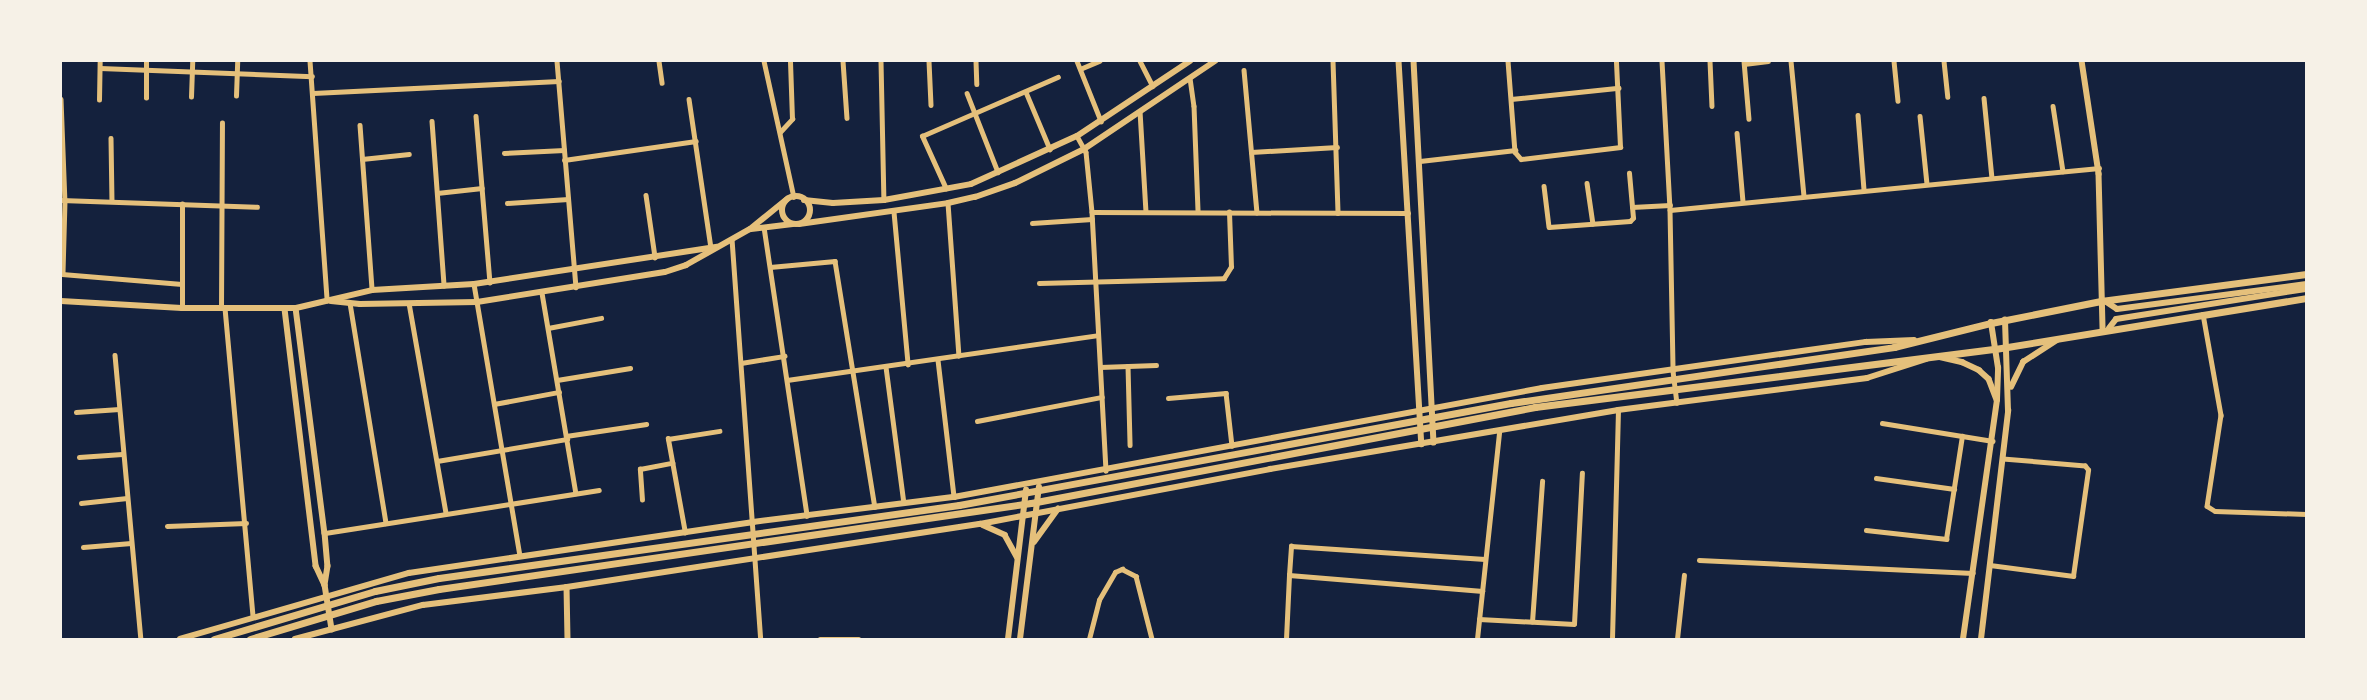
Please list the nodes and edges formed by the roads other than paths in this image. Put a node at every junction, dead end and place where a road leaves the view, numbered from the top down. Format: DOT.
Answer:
graph roads {
  1 [pos="100,61"];
  2 [pos="146,61"];
  3 [pos="192,61"];
  4 [pos="237,61"];
  5 [pos="310,61"];
  6 [pos="558,61"];
  7 [pos="659,61"];
  8 [pos="764,61"];
  9 [pos="790,61"];
  10 [pos="843,61"];
  11 [pos="882,61"];
  12 [pos="929,61"];
  13 [pos="976,61"];
  14 [pos="1077,61"];
  15 [pos="1099,61"];
  16 [pos="1140,61"];
  17 [pos="1190,61"];
  18 [pos="1215,61"];
  19 [pos="1333,61"];
  20 [pos="1399,61"];
  21 [pos="1414,61"];
  22 [pos="1508,61"];
  23 [pos="1616,61"];
  24 [pos="1662,61"];
  25 [pos="1710,61"];
  26 [pos="1768,61"];
  27 [pos="1791,61"];
  28 [pos="1894,61"];
  29 [pos="1944,61"];
  30 [pos="2082,61"];
  31 [pos="1744,63"];
  32 [pos="100,68"];
  33 [pos="146,69"];
  34 [pos="1080,69"];
  35 [pos="1244,70"];
  36 [pos="192,71"];
  37 [pos="237,73"];
  38 [pos="312,76"];
  39 [pos="1058,77"];
  40 [pos="1190,78"];
  41 [pos="559,81"];
  42 [pos="662,82"];
  43 [pos="977,84"];
  44 [pos="1153,86"];
  45 [pos="1618,88"];
  46 [pos="1026,92"];
  47 [pos="313,93"];
  48 [pos="967,93"];
  49 [pos="236,96"];
  50 [pos="1948,97"];
  51 [pos="146,98"];
  52 [pos="191,98"];
  53 [pos="1984,98"];
  54 [pos="61,99"];
  55 [pos="689,99"];
  56 [pos="1511,99"];
  57 [pos="99,100"];
  58 [pos="1898,101"];
  59 [pos="931,105"];
  60 [pos="1712,106"];
  61 [pos="2054,106"];
  62 [pos="1140,111"];
  63 [pos="975,114"];
  64 [pos="476,116"];
  65 [pos="1858,116"];
  66 [pos="1920,116"];
  67 [pos="847,118"];
  68 [pos="1749,119"];
  69 [pos="432,121"];
  70 [pos="1101,121"];
  71 [pos="222,123"];
  72 [pos="360,126"];
  73 [pos="780,132"];
  74 [pos="1737,133"];
  75 [pos="1077,136"];
  76 [pos="111,138"];
  77 [pos="696,141"];
  78 [pos="1338,147"];
  79 [pos="1050,149"];
  80 [pos="1084,149"];
  81 [pos="564,150"];
  82 [pos="1515,150"];
  83 [pos="1251,152"];
  84 [pos="504,153"];
  85 [pos="409,154"];
  86 [pos="362,159"];
  87 [pos="564,160"];
  88 [pos="1420,160"];
  89 [pos="2098,168"];
  90 [pos="2063,171"];
  91 [pos="1629,173"];
  92 [pos="999,174"];
  93 [pos="1992,178"];
  94 [pos="1587,183"];
  95 [pos="1927,184"];
  96 [pos="1544,186"];
  97 [pos="482,188"];
  98 [pos="946,190"];
  99 [pos="1864,190"];
  100 [pos="438,193"];
  101 [pos="646,195"];
  102 [pos="1804,195"];
  103 [pos="791,198"];
  104 [pos="568,199"];
  105 [pos="63,200"];
  106 [pos="804,200"];
  107 [pos="884,200"];
  108 [pos="112,201"];
  109 [pos="1743,202"];
  110 [pos="507,203"];
  111 [pos="948,203"];
  112 [pos="182,204"];
  113 [pos="221,206"];
  114 [pos="257,207"];
  115 [pos="1632,207"];
  116 [pos="1670,207"];
  117 [pos="894,212"];
  118 [pos="1092,212"];
  119 [pos="1146,212"];
  120 [pos="1198,212"];
  121 [pos="1229,212"];
  122 [pos="1257,212"];
  123 [pos="1338,213"];
  124 [pos="1408,213"];
  125 [pos="1092,219"];
  126 [pos="1032,223"];
  127 [pos="797,224"];
  128 [pos="1593,224"];
  129 [pos="764,227"];
  130 [pos="750,229"];
  131 [pos="732,239"];
  132 [pos="714,247"];
  133 [pos="655,257"];
  134 [pos="770,267"];
  135 [pos="574,269"];
  136 [pos="62,274"];
  137 [pos="2306,274"];
  138 [pos="1095,281"];
  139 [pos="490,282"];
  140 [pos="1039,283"];
  141 [pos="182,284"];
  142 [pos="474,284"];
  143 [pos="2306,284"];
  144 [pos="444,286"];
  145 [pos="576,287"];
  146 [pos="2306,289"];
  147 [pos="372,290"];
  148 [pos="542,293"];
  149 [pos="2306,298"];
  150 [pos="328,300"];
  151 [pos="61,301"];
  152 [pos="2103,301"];
  153 [pos="477,302"];
  154 [pos="350,303"];
  155 [pos="409,303"];
  156 [pos="182,308"];
  157 [pos="223,308"];
  158 [pos="296,308"];
  159 [pos="285,309"];
  160 [pos="2203,314"];
  161 [pos="601,318"];
  162 [pos="2005,320"];
  163 [pos="1991,323"];
  164 [pos="548,328"];
  165 [pos="2106,329"];
  166 [pos="1098,335"];
  167 [pos="2066,335"];
  168 [pos="1931,341"];
  169 [pos="2007,346"];
  170 [pos="1995,348"];
  171 [pos="115,355"];
  172 [pos="784,356"];
  173 [pos="959,356"];
  174 [pos="1933,357"];
  175 [pos="938,360"];
  176 [pos="741,363"];
  177 [pos="908,364"];
  178 [pos="1128,366"];
  179 [pos="1156,366"];
  180 [pos="886,367"];
  181 [pos="1100,367"];
  182 [pos="630,368"];
  183 [pos="852,371"];
  184 [pos="1673,371"];
  185 [pos="557,380"];
  186 [pos="787,380"];
  187 [pos="559,392"];
  188 [pos="2010,392"];
  189 [pos="1102,397"];
  190 [pos="1168,398"];
  191 [pos="1997,400"];
  192 [pos="1677,403"];
  193 [pos="494,404"];
  194 [pos="1432,406"];
  195 [pos="1419,408"];
  196 [pos="119,409"];
  197 [pos="1618,410"];
  198 [pos="76,412"];
  199 [pos="977,421"];
  200 [pos="1882,423"];
  201 [pos="646,424"];
  202 [pos="719,431"];
  203 [pos="1499,432"];
  204 [pos="1962,436"];
  205 [pos="566,438"];
  206 [pos="1992,441"];
  207 [pos="1434,442"];
  208 [pos="1422,444"];
  209 [pos="1130,445"];
  210 [pos="1232,446"];
  211 [pos="502,450"];
  212 [pos="122,454"];
  213 [pos="79,457"];
  214 [pos="2003,459"];
  215 [pos="436,461"];
  216 [pos="672,463"];
  217 [pos="1106,470"];
  218 [pos="1582,474"];
  219 [pos="1876,478"];
  220 [pos="1542,481"];
  221 [pos="1039,483"];
  222 [pos="1026,485"];
  223 [pos="1954,489"];
  224 [pos="599,490"];
  225 [pos="576,493"];
  226 [pos="954,497"];
  227 [pos="127,498"];
  228 [pos="642,500"];
  229 [pos="80,503"];
  230 [pos="904,503"];
  231 [pos="511,504"];
  232 [pos="875,507"];
  233 [pos="1058,510"];
  234 [pos="446,513"];
  235 [pos="1036,514"];
  236 [pos="2306,514"];
  237 [pos="807,516"];
  238 [pos="1024,516"];
  239 [pos="753,522"];
  240 [pos="246,523"];
  241 [pos="386,523"];
  242 [pos="980,524"];
  243 [pos="167,526"];
  244 [pos="1866,530"];
  245 [pos="325,533"];
  246 [pos="685,533"];
  247 [pos="131,543"];
  248 [pos="1033,544"];
  249 [pos="84,547"];
  250 [pos="520,555"];
  251 [pos="755,558"];
  252 [pos="1485,559"];
  253 [pos="1699,560"];
  254 [pos="1018,562"];
  255 [pos="1990,565"];
  256 [pos="1973,573"];
  257 [pos="1288,575"];
  258 [pos="1684,575"];
  259 [pos="325,586"];
  260 [pos="567,587"];
  261 [pos="1482,591"];
  262 [pos="326,594"];
  263 [pos="253,617"];
  264 [pos="1479,619"];
  265 [pos="1532,622"];
  266 [pos="332,629"];
  267 [pos="141,639"];
  268 [pos="180,639"];
  269 [pos="214,639"];
  270 [pos="250,639"];
  271 [pos="296,639"];
  272 [pos="568,639"];
  273 [pos="761,639"];
  274 [pos="820,639"];
  275 [pos="859,639"];
  276 [pos="1008,639"];
  277 [pos="1020,639"];
  278 [pos="1089,639"];
  279 [pos="1152,639"];
  280 [pos="1286,639"];
  281 [pos="1477,639"];
  282 [pos="1612,639"];
  283 [pos="1677,639"];
  284 [pos="1963,639"];
  285 [pos="1982,639"];
  1 -- 32 [label="street"];
  2 -- 33 [label="street"];
  3 -- 36 [label="street"];
  4 -- 37 [label="street"];
  5 -- 38 [label="street"];
  6 -- 41 [label="street"];
  7 -- 42 [label="street"];
  8 -- 73 [label="street"];
  9 -- 73 [label="street"];
  10 -- 67 [label="street"];
  11 -- 107 [label="street"];
  12 -- 59 [label="street"];
  13 -- 43 [label="street"];
  14 -- 34 [label="street"];
  15 -- 34 [label="street"];
  16 -- 44 [label="street"];
  17 -- 44 [label="main road"];
  18 -- 40 [label="main road"];
  19 -- 78 [label="street"];
  20 -- 124 [label="street"];
  21 -- 88 [label="street"];
  22 -- 56 [label="street"];
  23 -- 45 [label="street"];
  24 -- 116 [label="street"];
  25 -- 60 [label="street"];
  26 -- 31 [label="street"];
  27 -- 102 [label="street"];
  28 -- 58 [label="street"];
  29 -- 50 [label="street"];
  30 -- 89 [label="street"];
  31 -- 68 [label="street"];
  32 -- 33 [label="street"];
  32 -- 57 [label="street"];
  33 -- 36 [label="street"];
  33 -- 51 [label="street"];
  34 -- 70 [label="street"];
  35 -- 83 [label="street"];
  36 -- 37 [label="street"];
  36 -- 52 [label="street"];
  37 -- 38 [label="street"];
  37 -- 49 [label="street"];
  38 -- 47 [label="street"];
  39 -- 46 [label="street"];
  40 -- 62 [label="main road"];
  40 -- 120 [label="street"];
  41 -- 47 [label="street"];
  41 -- 81 [label="street"];
  44 -- 70 [label="main road"];
  45 -- 56 [label="street"];
  45 -- 82 [label="street"];
  46 -- 63 [label="street"];
  46 -- 79 [label="street"];
  47 -- 150 [label="street"];
  48 -- 63 [label="street"];
  53 -- 93 [label="street"];
  54 -- 105 [label="street"];
  55 -- 77 [label="street"];
  56 -- 82 [label="street"];
  61 -- 90 [label="street"];
  62 -- 80 [label="main road"];
  62 -- 119 [label="street"];
  63 -- 92 [label="street"];
  63 -- 98 [label="street"];
  64 -- 97 [label="street"];
  65 -- 99 [label="street"];
  66 -- 95 [label="street"];
  69 -- 100 [label="street"];
  70 -- 75 [label="main road"];
  71 -- 113 [label="street"];
  72 -- 86 [label="street"];
  73 -- 103 [label="street"];
  74 -- 109 [label="street"];
  75 -- 79 [label="main road"];
  75 -- 80 [label="street"];
  76 -- 108 [label="street"];
  77 -- 87 [label="street"];
  77 -- 132 [label="street"];
  78 -- 83 [label="street"];
  78 -- 123 [label="street"];
  79 -- 92 [label="main road"];
  80 -- 111 [label="main road"];
  80 -- 118 [label="street"];
  81 -- 84 [label="street"];
  81 -- 87 [label="street"];
  82 -- 88 [label="street"];
  83 -- 122 [label="street"];
  85 -- 86 [label="street"];
  86 -- 147 [label="street"];
  87 -- 104 [label="street"];
  88 -- 194 [label="street"];
  89 -- 90 [label="street"];
  89 -- 152 [label="street"];
  90 -- 93 [label="street"];
  91 -- 115 [label="street"];
  92 -- 98 [label="main road"];
  93 -- 95 [label="street"];
  94 -- 128 [label="street"];
  95 -- 99 [label="street"];
  96 -- 128 [label="street"];
  97 -- 100 [label="street"];
  97 -- 139 [label="street"];
  98 -- 107 [label="main road"];
  99 -- 102 [label="street"];
  100 -- 144 [label="street"];
  101 -- 133 [label="street"];
  102 -- 109 [label="street"];
  103 -- 106 [label="main road"];
  103 -- 127 [label="main road"];
  103 -- 130 [label="main road"];
  104 -- 110 [label="street"];
  104 -- 135 [label="street"];
  105 -- 108 [label="street"];
  105 -- 136 [label="street"];
  106 -- 107 [label="main road"];
  106 -- 127 [label="main road"];
  108 -- 112 [label="street"];
  109 -- 116 [label="street"];
  111 -- 117 [label="main road"];
  111 -- 173 [label="street"];
  112 -- 113 [label="street"];
  112 -- 141 [label="street"];
  113 -- 114 [label="street"];
  113 -- 157 [label="street"];
  115 -- 116 [label="street"];
  115 -- 128 [label="street"];
  116 -- 184 [label="street"];
  117 -- 127 [label="main road"];
  117 -- 177 [label="street"];
  118 -- 119 [label="street"];
  118 -- 125 [label="street"];
  119 -- 120 [label="street"];
  120 -- 121 [label="street"];
  121 -- 122 [label="street"];
  121 -- 138 [label="street"];
  122 -- 123 [label="street"];
  123 -- 124 [label="street"];
  124 -- 195 [label="street"];
  125 -- 126 [label="street"];
  125 -- 138 [label="street"];
  127 -- 129 [label="main road"];
  129 -- 130 [label="main road"];
  129 -- 134 [label="street"];
  130 -- 131 [label="main road"];
  131 -- 132 [label="main road"];
  131 -- 176 [label="street"];
  132 -- 133 [label="main road"];
  132 -- 145 [label="main road"];
  133 -- 135 [label="main road"];
  134 -- 172 [label="street"];
  134 -- 183 [label="street"];
  135 -- 139 [label="main road"];
  135 -- 145 [label="street"];
  136 -- 141 [label="street"];
  137 -- 152 [label="main road"];
  138 -- 140 [label="street"];
  138 -- 166 [label="street"];
  139 -- 142 [label="main road"];
  141 -- 156 [label="street"];
  142 -- 144 [label="main road"];
  142 -- 153 [label="street"];
  143 -- 152 [label="main road"];
  144 -- 147 [label="main road"];
  145 -- 148 [label="main road"];
  146 -- 165 [label="main road"];
  147 -- 150 [label="main road"];
  148 -- 153 [label="main road"];
  148 -- 164 [label="street"];
  149 -- 160 [label="main road"];
  150 -- 154 [label="main road"];
  150 -- 158 [label="main road"];
  151 -- 156 [label="main road"];
  152 -- 162 [label="main road"];
  152 -- 165 [label="street"];
  153 -- 155 [label="main road"];
  153 -- 193 [label="street"];
  154 -- 155 [label="main road"];
  154 -- 241 [label="street"];
  155 -- 215 [label="street"];
  156 -- 157 [label="main road"];
  157 -- 159 [label="main road"];
  157 -- 240 [label="street"];
  158 -- 159 [label="main road"];
  158 -- 245 [label="street"];
  159 -- 259 [label="street"];
  160 -- 165 [label="main road"];
  160 -- 236 [label="street"];
  161 -- 164 [label="street"];
  162 -- 163 [label="main road"];
  162 -- 169 [label="street"];
  163 -- 168 [label="main road"];
  163 -- 170 [label="street"];
  164 -- 185 [label="street"];
  165 -- 167 [label="main road"];
  166 -- 173 [label="street"];
  166 -- 181 [label="street"];
  167 -- 169 [label="main road"];
  167 -- 188 [label="street"];
  168 -- 184 [label="street"];
  168 -- 269 [label="main road"];
  169 -- 170 [label="main road"];
  169 -- 188 [label="street"];
  170 -- 174 [label="main road"];
  170 -- 191 [label="street"];
  171 -- 196 [label="street"];
  172 -- 176 [label="street"];
  172 -- 186 [label="street"];
  173 -- 175 [label="street"];
  174 -- 191 [label="street"];
  174 -- 192 [label="street"];
  174 -- 270 [label="main road"];
  175 -- 177 [label="street"];
  175 -- 226 [label="street"];
  176 -- 239 [label="street"];
  177 -- 180 [label="street"];
  178 -- 179 [label="street"];
  178 -- 181 [label="street"];
  178 -- 209 [label="street"];
  180 -- 183 [label="street"];
  180 -- 230 [label="street"];
  181 -- 189 [label="street"];
  182 -- 185 [label="street"];
  183 -- 186 [label="street"];
  183 -- 232 [label="street"];
  184 -- 192 [label="street"];
  184 -- 194 [label="street"];
  185 -- 187 [label="street"];
  186 -- 237 [label="street"];
  187 -- 193 [label="street"];
  187 -- 205 [label="street"];
  188 -- 214 [label="street"];
  189 -- 199 [label="street"];
  189 -- 217 [label="street"];
  190 -- 210 [label="street"];
  191 -- 206 [label="street"];
  192 -- 197 [label="street"];
  193 -- 211 [label="street"];
  194 -- 195 [label="street"];
  194 -- 207 [label="street"];
  195 -- 208 [label="street"];
  195 -- 210 [label="street"];
  196 -- 198 [label="street"];
  196 -- 212 [label="street"];
  197 -- 203 [label="street"];
  197 -- 282 [label="street"];
  200 -- 204 [label="street"];
  201 -- 205 [label="street"];
  202 -- 216 [label="street"];
  203 -- 207 [label="street"];
  203 -- 252 [label="street"];
  204 -- 206 [label="street"];
  204 -- 223 [label="street"];
  205 -- 211 [label="street"];
  205 -- 225 [label="street"];
  206 -- 256 [label="street"];
  207 -- 208 [label="street"];
  208 -- 233 [label="street"];
  210 -- 217 [label="street"];
  211 -- 215 [label="street"];
  211 -- 231 [label="street"];
  212 -- 213 [label="street"];
  212 -- 227 [label="street"];
  214 -- 255 [label="street"];
  214 -- 255 [label="street"];
  215 -- 234 [label="street"];
  216 -- 228 [label="street"];
  216 -- 246 [label="street"];
  217 -- 221 [label="street"];
  218 -- 265 [label="street"];
  219 -- 223 [label="street"];
  220 -- 265 [label="street"];
  221 -- 222 [label="street"];
  221 -- 235 [label="street"];
  222 -- 226 [label="street"];
  222 -- 238 [label="street"];
  223 -- 244 [label="street"];
  224 -- 225 [label="street"];
  225 -- 231 [label="street"];
  226 -- 230 [label="street"];
  227 -- 229 [label="street"];
  227 -- 247 [label="street"];
  230 -- 232 [label="street"];
  231 -- 234 [label="street"];
  231 -- 250 [label="street"];
  232 -- 237 [label="street"];
  233 -- 235 [label="street"];
  233 -- 248 [label="street"];
  234 -- 241 [label="street"];
  235 -- 238 [label="street"];
  235 -- 248 [label="street"];
  237 -- 239 [label="street"];
  238 -- 242 [label="street"];
  238 -- 254 [label="street"];
  239 -- 246 [label="street"];
  239 -- 251 [label="street"];
  240 -- 243 [label="street"];
  240 -- 263 [label="street"];
  241 -- 245 [label="street"];
  242 -- 251 [label="street"];
  242 -- 254 [label="street"];
  245 -- 259 [label="street"];
  246 -- 250 [label="street"];
  247 -- 249 [label="street"];
  247 -- 267 [label="street"];
  248 -- 277 [label="street"];
  250 -- 262 [label="street"];
  251 -- 260 [label="street"];
  251 -- 273 [label="street"];
  252 -- 257 [label="street"];
  252 -- 261 [label="street"];
  253 -- 256 [label="street"];
  254 -- 276 [label="street"];
  255 -- 285 [label="street"];
  256 -- 284 [label="street"];
  257 -- 261 [label="street"];
  257 -- 280 [label="street"];
  258 -- 283 [label="street"];
  259 -- 262 [label="street"];
  260 -- 266 [label="street"];
  260 -- 272 [label="street"];
  261 -- 264 [label="street"];
  262 -- 263 [label="street"];
  262 -- 266 [label="street"];
  263 -- 268 [label="street"];
  264 -- 265 [label="street"];
  264 -- 281 [label="street"];
  266 -- 271 [label="street"];
  274 -- 275 [label="street"];
  278 -- 279 [label="street"];
}
